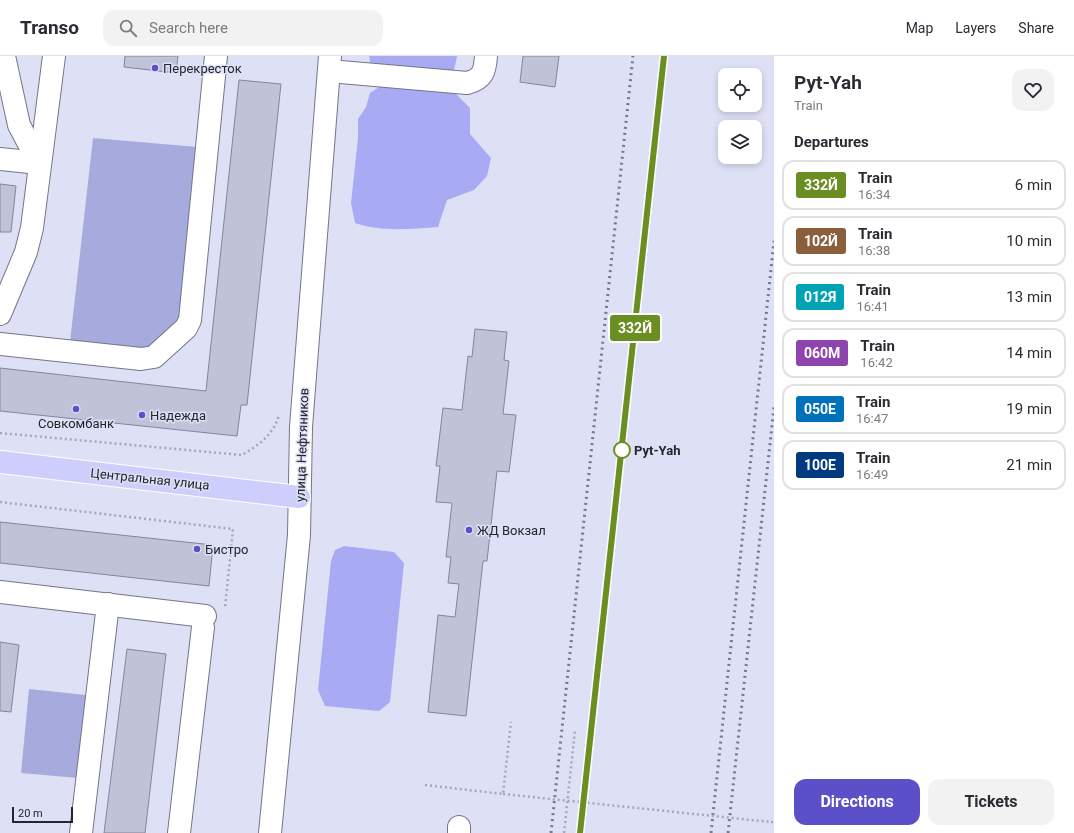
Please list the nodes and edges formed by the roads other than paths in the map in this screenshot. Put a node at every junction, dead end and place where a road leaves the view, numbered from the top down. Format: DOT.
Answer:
graph roads {
  1 [pos="4,56"];
  2 [pos="54,56"];
  3 [pos="216,56"];
  4 [pos="486,56"];
  5 [pos="329,64"];
  6 [pos="9,124"];
  7 [pos="0,159"];
  8 [pos="39,163"];
  9 [pos="9,275"];
  10 [pos="0,314"];
  11 [pos="0,344"];
  12 [pos="0,462"];
  13 [pos="299,496"];
  14 [pos="0,592"];
  15 [pos="108,604"];
  16 [pos="81,833"];
  17 [pos="179,833"];
  18 [pos="270,833"];
  1 -- 6 [label="street"];
  2 -- 8 [label="street"];
  3 -- 11 [label="street"];
  4 -- 5 [label="street"];
  5 -- 13 [label="street, улица Нефтяников"];
  6 -- 8 [label="street"];
  7 -- 8 [label="street"];
  8 -- 9 [label="street"];
  9 -- 10 [label="street"];
  12 -- 13 [label="main road, Центральная улица"];
  13 -- 18 [label="street, улица Нефтяников"];
  14 -- 15 [label="street"];
  15 -- 16 [label="street"];
  15 -- 17 [label="street"];
}
